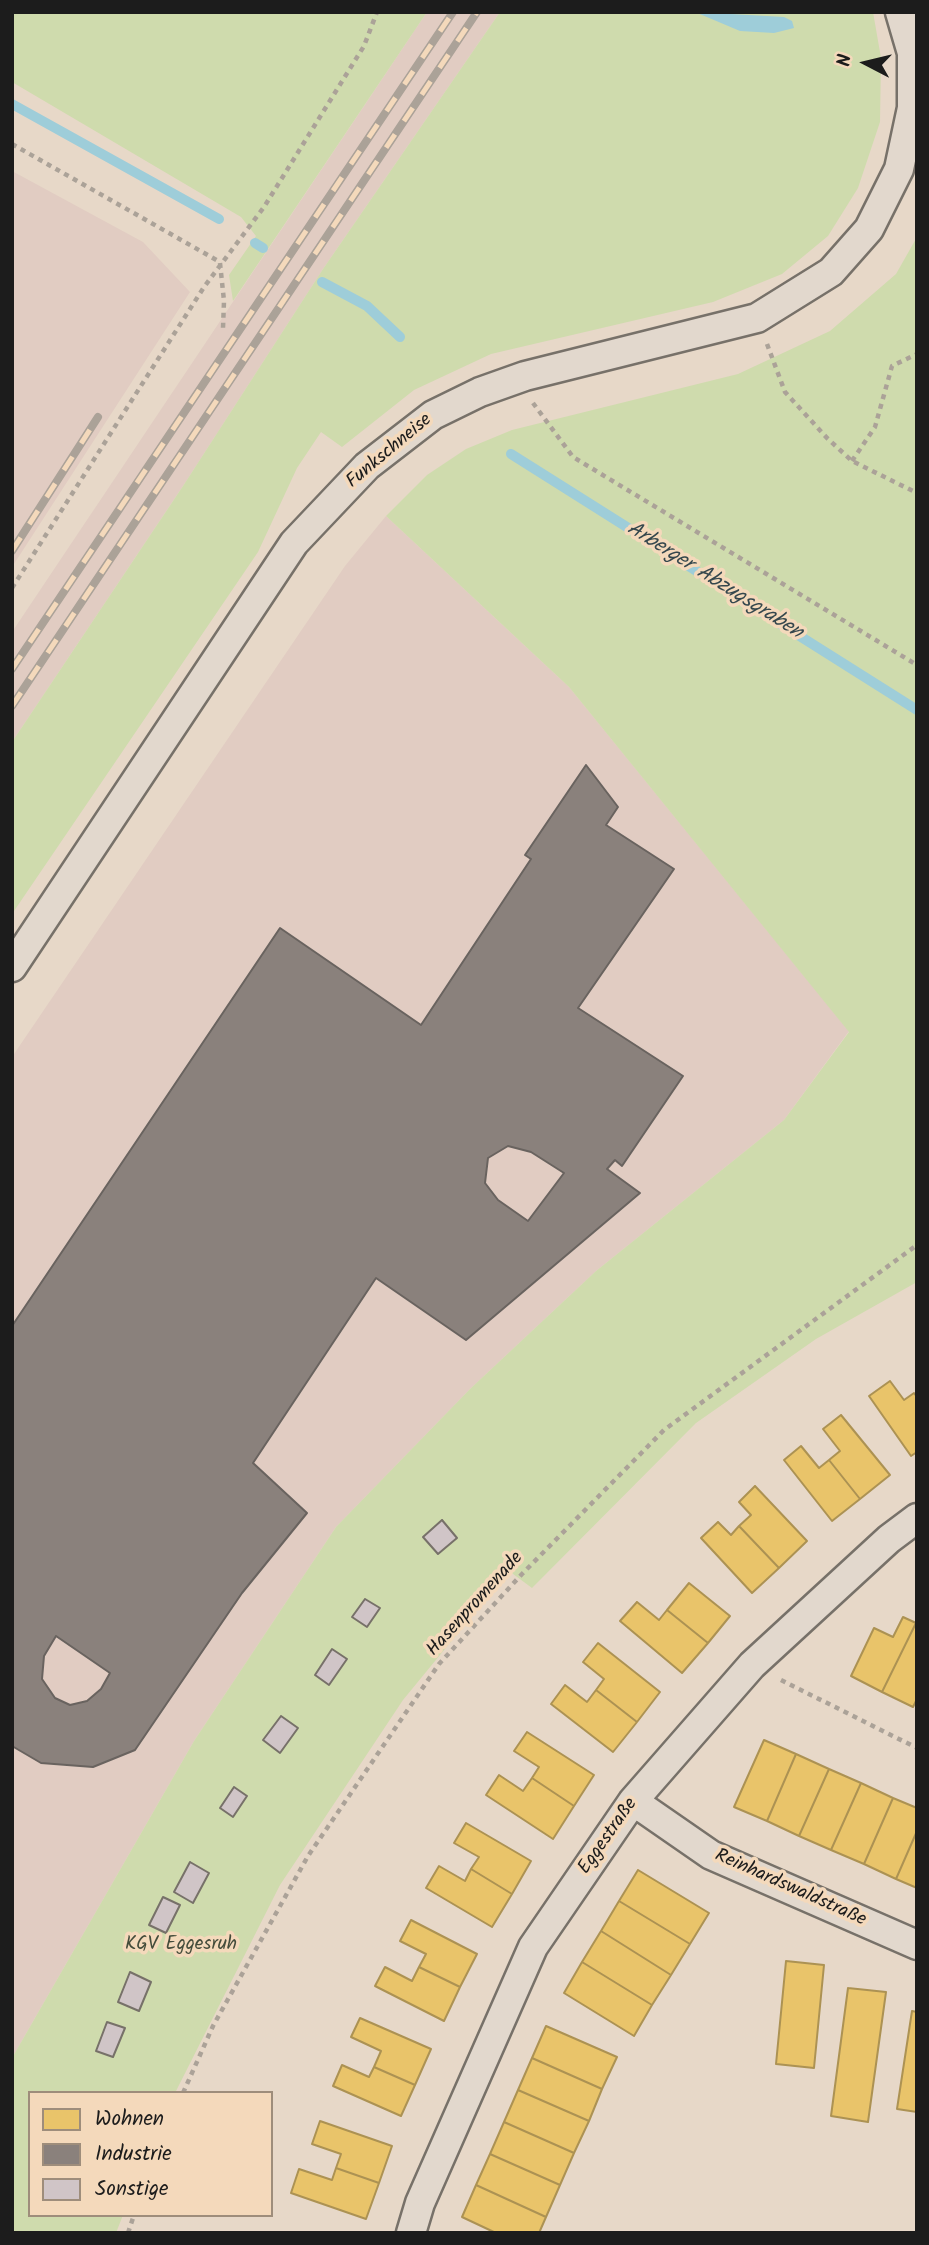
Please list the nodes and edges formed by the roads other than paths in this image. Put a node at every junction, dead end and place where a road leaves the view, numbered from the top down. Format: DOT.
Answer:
graph roads {
  1 [pos="900,12"];
  2 [pos="12,967"];
  3 [pos="917,1518"];
  4 [pos="633,1801"];
  5 [pos="917,1945"];
  6 [pos="411,2233"];
  1 -- 2 [label="street, Funkschneise"];
  3 -- 4 [label="street, Eggestraße"];
  4 -- 5 [label="street, Reinhardswaldstraße"];
  4 -- 6 [label="street, Eggestraße"];
}
